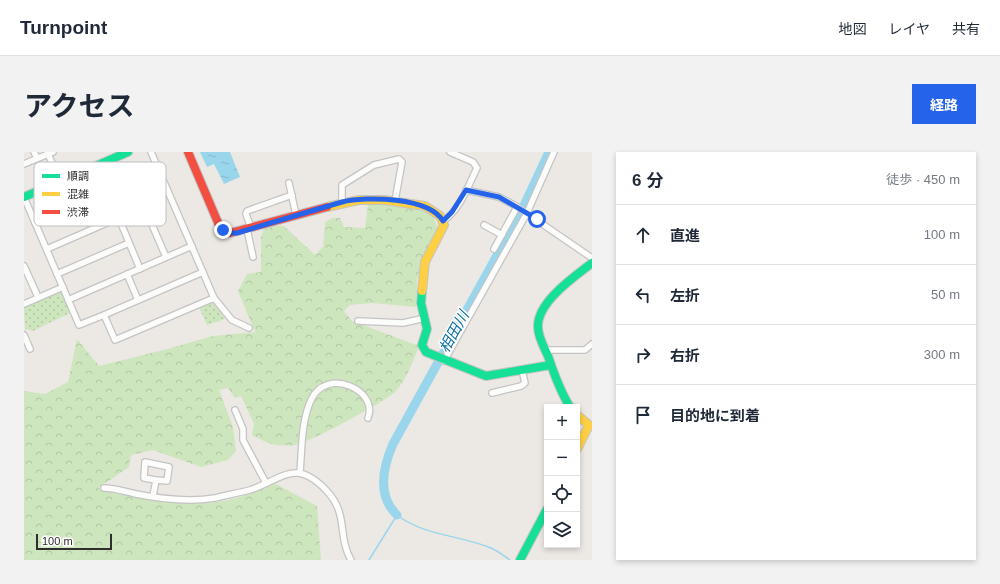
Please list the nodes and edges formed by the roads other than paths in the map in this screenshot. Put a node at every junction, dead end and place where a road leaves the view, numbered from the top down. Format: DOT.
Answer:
graph roads {
  1 [pos="34,152"];
  2 [pos="128,152"];
  3 [pos="151,152"];
  4 [pos="188,152"];
  5 [pos="450,152"];
  6 [pos="554,152"];
  7 [pos="50,153"];
  8 [pos="37,158"];
  9 [pos="104,162"];
  10 [pos="155,162"];
  11 [pos="24,164"];
  12 [pos="289,183"];
  13 [pos="166,186"];
  14 [pos="466,190"];
  15 [pos="34,193"];
  16 [pos="292,195"];
  17 [pos="24,197"];
  18 [pos="395,201"];
  19 [pos="342,202"];
  20 [pos="518,207"];
  21 [pos="526,212"];
  22 [pos="296,215"];
  23 [pos="34,221"];
  24 [pos="443,221"];
  25 [pos="484,225"];
  26 [pos="36,226"];
  27 [pos="100,226"];
  28 [pos="122,226"];
  29 [pos="152,226"];
  30 [pos="249,229"];
  31 [pos="502,235"];
  32 [pos="129,243"];
  33 [pos="192,246"];
  34 [pos="47,249"];
  35 [pos="494,249"];
  36 [pos="166,257"];
  37 [pos="253,257"];
  38 [pos="592,258"];
  39 [pos="592,263"];
  40 [pos="24,266"];
  41 [pos="140,269"];
  42 [pos="204,272"];
  43 [pos="57,274"];
  44 [pos="127,274"];
  45 [pos="63,287"];
  46 [pos="38,298"];
  47 [pos="214,298"];
  48 [pos="68,300"];
  49 [pos="138,300"];
  50 [pos="24,304"];
  51 [pos="104,315"];
  52 [pos="425,318"];
  53 [pos="358,321"];
  54 [pos="249,328"];
  55 [pos="24,335"];
  56 [pos="592,344"];
  57 [pos="30,349"];
  58 [pos="546,350"];
  59 [pos="441,359"];
  60 [pos="551,365"];
  61 [pos="522,370"];
  62 [pos="492,393"];
  63 [pos="568,404"];
  64 [pos="235,410"];
  65 [pos="580,416"];
  66 [pos="368,418"];
  67 [pos="591,422"];
  68 [pos="580,443"];
  69 [pos="300,472"];
  70 [pos="156,480"];
  71 [pos="266,483"];
  72 [pos="104,488"];
  73 [pos="153,496"];
  74 [pos="545,512"];
  75 [pos="351,560"];
  76 [pos="520,560"];
  1 -- 8 [label="street"];
  2 -- 9 [label="street"];
  3 -- 10 [label="street"];
  4 -- 30 [label="street"];
  5 -- 14 [label="street"];
  6 -- 21 [label="street"];
  7 -- 8 [label="street"];
  8 -- 11 [label="street"];
  12 -- 16 [label="street"];
  13 -- 33 [label="street"];
  14 -- 20 [label="street"];
  14 -- 24 [label="street"];
  15 -- 17 [label="street"];
  16 -- 22 [label="street"];
  16 -- 30 [label="street"];
  17 -- 23 [label="street"];
  18 -- 19 [label="street"];
  18 -- 19 [label="street"];
  18 -- 24 [label="street"];
  19 -- 22 [label="street"];
  20 -- 21 [label="street"];
  20 -- 31 [label="street"];
  21 -- 38 [label="street"];
  21 -- 59 [label="street"];
  22 -- 30 [label="street"];
  24 -- 52 [label="street"];
  25 -- 31 [label="street"];
  26 -- 34 [label="street"];
  27 -- 34 [label="street"];
  28 -- 32 [label="street"];
  29 -- 36 [label="street"];
  30 -- 37 [label="street"];
  31 -- 35 [label="street"];
  32 -- 41 [label="street"];
  32 -- 43 [label="street"];
  33 -- 36 [label="street"];
  33 -- 42 [label="street"];
  34 -- 43 [label="street"];
  36 -- 41 [label="street"];
  39 -- 58 [label="street"];
  40 -- 46 [label="street"];
  41 -- 44 [label="street"];
  42 -- 47 [label="street"];
  42 -- 49 [label="street"];
  43 -- 45 [label="street"];
  44 -- 48 [label="street"];
  44 -- 49 [label="street"];
  45 -- 46 [label="street"];
  45 -- 48 [label="street"];
  46 -- 50 [label="street"];
  47 -- 51 [label="street"];
  47 -- 54 [label="street"];
  48 -- 51 [label="street"];
  49 -- 51 [label="street"];
  52 -- 53 [label="street"];
  52 -- 59 [label="street"];
  55 -- 57 [label="street"];
  56 -- 58 [label="street"];
  58 -- 60 [label="street"];
  59 -- 61 [label="street"];
  60 -- 61 [label="street"];
  60 -- 63 [label="street"];
  61 -- 62 [label="street"];
  64 -- 71 [label="street"];
  65 -- 67 [label="street"];
  66 -- 69 [label="street"];
  67 -- 68 [label="street"];
  69 -- 71 [label="street"];
  69 -- 75 [label="street"];
  70 -- 70 [label="street"];
  70 -- 73 [label="street"];
  71 -- 73 [label="street"];
  72 -- 73 [label="street"];
  74 -- 76 [label="street"];
}
